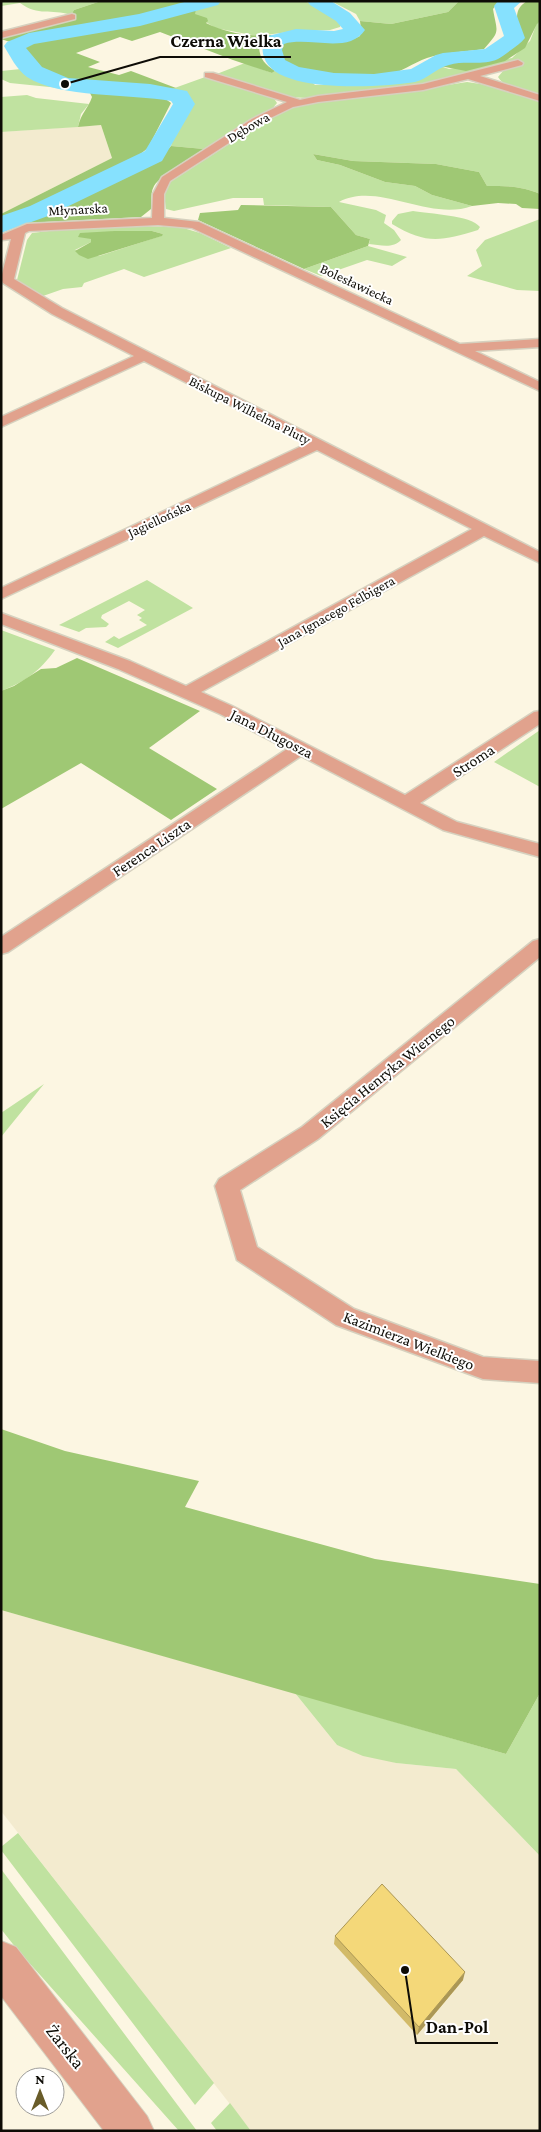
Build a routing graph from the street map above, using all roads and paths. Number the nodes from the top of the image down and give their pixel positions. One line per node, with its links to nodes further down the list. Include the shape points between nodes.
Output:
1 (72, 17): 2 (street)
2 (1, 35)
3 (518, 63): 5 (street, Dębowa)
4 (209, 75): 7 (street)
5 (470, 76): 6 (street); 7 (street, Dębowa, via 415,88)
6 (540, 98)
7 (300, 103): 8 (street, Dębowa, via 256,121 166,179 158,194)
8 (158, 221): 9 (street, Młynarska); 12 (street, Bolesławiecka, via 202,228)
9 (18, 227): 10 (street, Młynarska); 13 (street, Biskupa Wilhelma Pluty, via 7,280 57,311)
10 (1, 239)
11 (536, 344): 12 (street)
12 (459, 349): 14 (street, Bolesławiecka)
13 (144, 356): 15 (street); 16 (street, Biskupa Wilhelma Pluty)
14 (540, 387)
15 (1, 422)
16 (317, 444): 17 (street, Biskupa Wilhelma Pluty); 19 (street, Jagiellońska)
17 (484, 530): 18 (street, Biskupa Wilhelma Pluty); 21 (street, Jana Ignacego Felbigera)
18 (540, 558)
19 (1, 594)
20 (1, 618): 21 (street, Jana Długosza)
21 (188, 692): 23 (street, Jana Długosza)
22 (540, 716): 24 (street, Stroma)
23 (300, 748): 24 (street, Jana Długosza); 27 (street, Ferenca Liszta)
24 (405, 804): 25 (street, Jana Długosza, via 450,826)
25 (540, 851)
26 (540, 946): 28 (street, Księcia Henryka Wiernego, via 310,1133)
27 (1, 947)
28 (227, 1186): 29 (street, Kazimierza Wielkiego, via 246,1253 345,1317 483,1368)
29 (540, 1372)
30 (1, 1962): 31 (street, Żarska)
31 (132, 2131)

